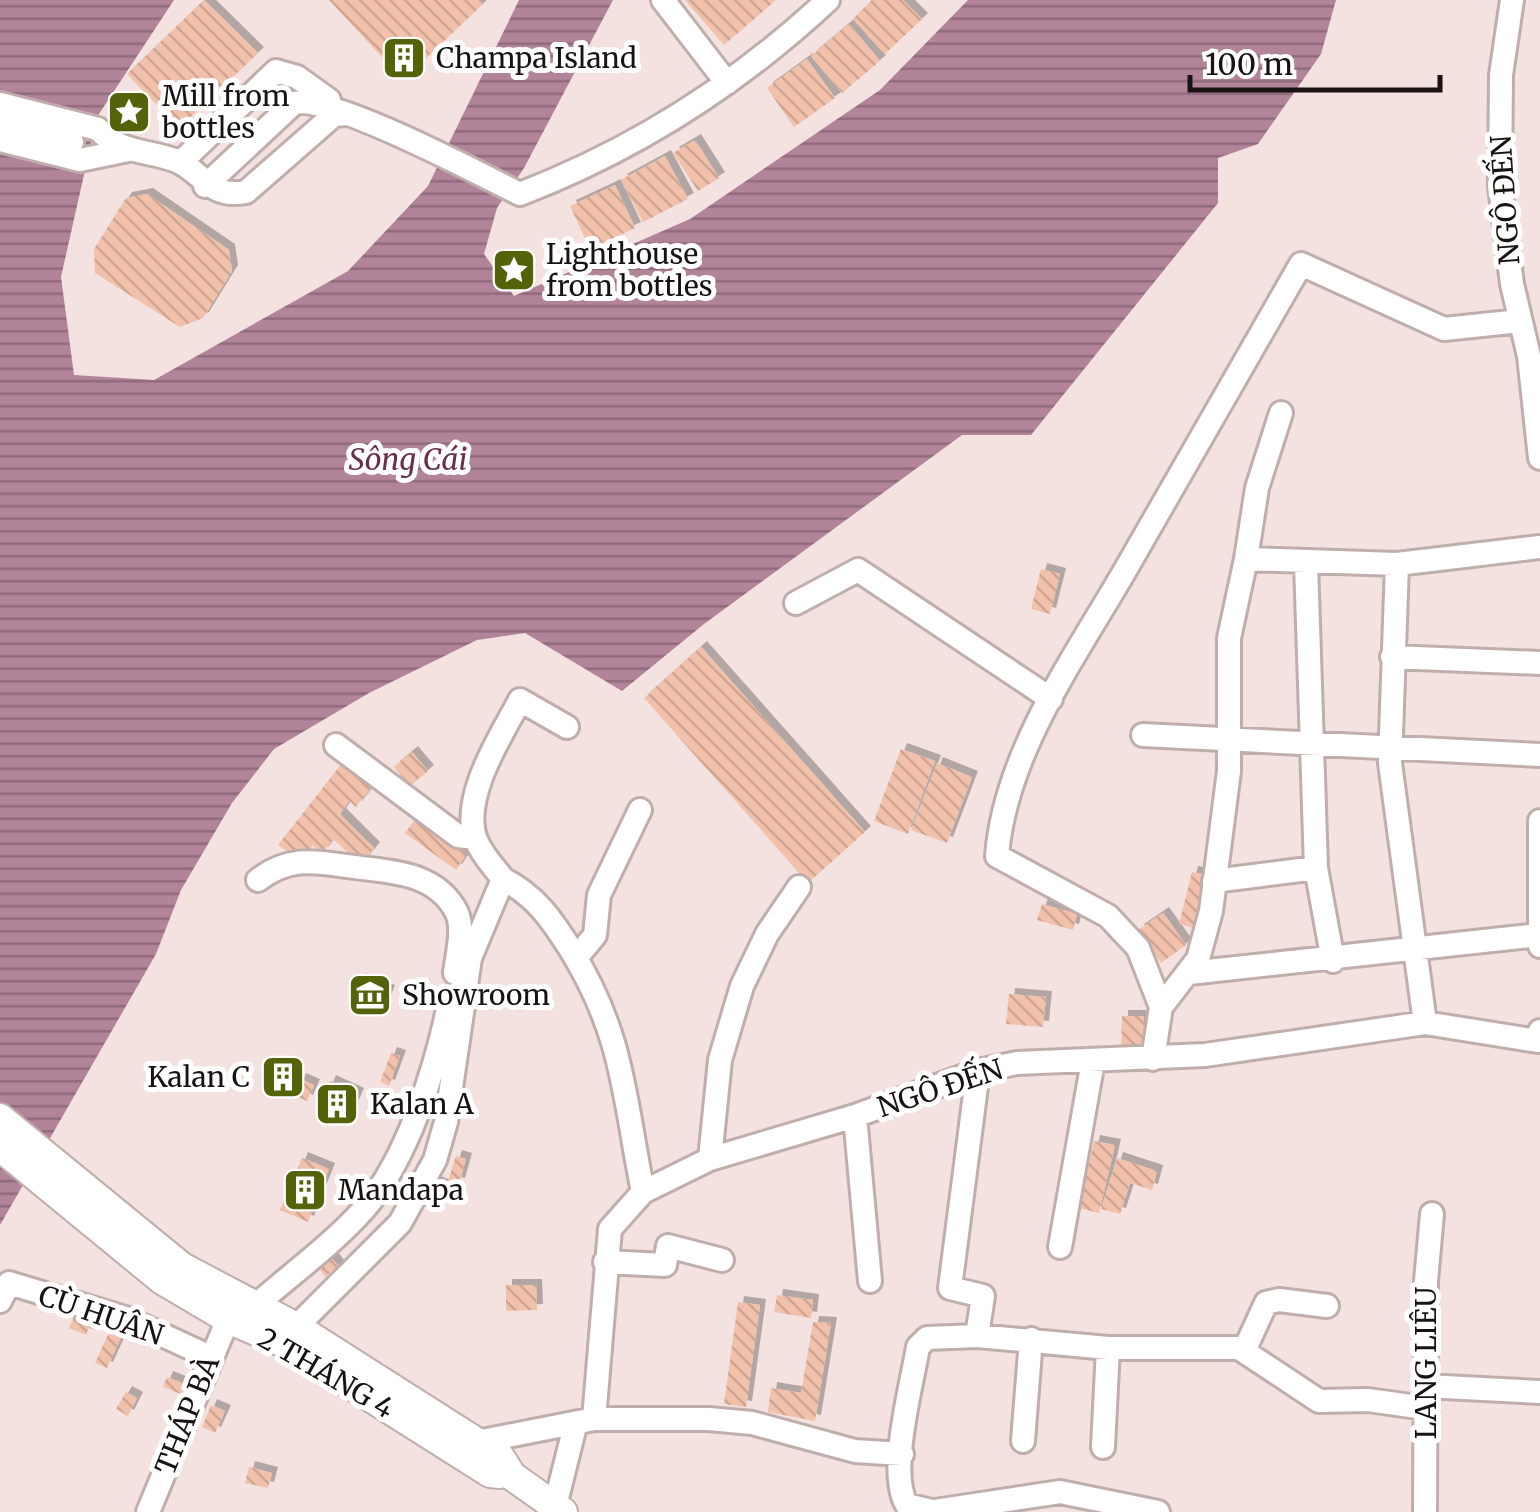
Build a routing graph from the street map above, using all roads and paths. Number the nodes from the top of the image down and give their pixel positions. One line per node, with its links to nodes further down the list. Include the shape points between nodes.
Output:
1 (663, 0): 4 (street)
2 (828, 0): 4 (street)
3 (1512, 0): 12 (street, NGÔ ĐẾN, via 1498,133 1507,255)
4 (727, 83): 6 (street, via 584,168 520,194)
5 (0, 104): 9 (street)
6 (348, 114): 10 (street, via 297,77 276,71); 11 (street, via 334,114 246,192); 11 (street, via 306,100 294,103)
7 (0, 124): 9 (street)
8 (0, 140): 9 (street, via 80,160)
9 (107, 142): 10 (street)
10 (181, 162): 11 (street)
11 (205, 186)
12 (1520, 320): 14 (street, NGÔ ĐẾN); 22 (street, via 1444,328 1301,264)
13 (1280, 413): 16 (street, via 1257,488)
14 (1540, 458)
15 (1540, 547): 18 (street)
16 (1246, 559): 17 (street); 25 (street, via 1230,638)
17 (1306, 563): 18 (street); 26 (street)
18 (1397, 564): 20 (street)
19 (796, 603): 22 (street, via 858,570)
20 (1392, 657): 21 (street); 28 (street)
21 (1540, 663)
22 (1051, 699): 45 (street, via 1012,784 997,856 1108,916 1138,948)
23 (568, 727): 32 (street, via 520,700 478,782)
24 (1143, 735): 25 (street)
25 (1230, 736): 26 (street); 37 (street)
26 (1310, 741): 28 (street); 34 (street)
27 (336, 745): 32 (street, via 458,836)
28 (1390, 748): 29 (street); 41 (street)
29 (1540, 755)
30 (640, 810): 42 (street, via 599,895 594,935)
31 (1540, 821): 33 (street)
32 (474, 838): 36 (street)
33 (1540, 839): 39 (street)
34 (1316, 868): 37 (street); 43 (street)
35 (258, 880): 64 (street, via 288,862 380,866 414,875 449,902 460,923 438,1047 378,1189 335,1237)
36 (503, 880): 42 (street, via 541,905); 66 (street, via 470,958 435,1160 400,1222)
37 (1214, 881): 44 (street)
38 (799, 887): 54 (street, via 742,986 720,1060)
39 (1539, 936): 40 (street); 41 (street)
40 (1540, 946)
41 (1415, 951): 43 (street); 46 (street)
42 (576, 958): 55 (street, via 613,1030)
43 (1333, 960): 44 (street)
44 (1190, 973): 45 (street)
45 (1162, 1007): 48 (street)
46 (1424, 1023): 47 (street, NGÔ ĐẾN); 48 (street, NGÔ ĐẾN)
47 (1539, 1042)
48 (1154, 1059): 49 (street, NGÔ ĐẾN)
49 (1094, 1061): 50 (street, NGÔ ĐẾN); 57 (street)
50 (978, 1071): 51 (street, NGÔ ĐẾN); 67 (street, via 950,1288 983,1296)
51 (855, 1116): 54 (street, NGÔ ĐẾN); 61 (street)
52 (0, 1118): 58 (main road)
53 (0, 1147): 58 (main road)
54 (710, 1160): 55 (street, NGÔ ĐẾN)
55 (643, 1192): 60 (street, NGÔ ĐẾN, via 610,1229)
56 (1432, 1214): 73 (street, LANG LIÊU)
57 (1060, 1247)
58 (149, 1257): 64 (main road, 2 THÁNG 4); 65 (main road, 2 THÁNG 4)
59 (722, 1260): 60 (street, via 668,1246 666,1265)
60 (605, 1262): 74 (street, NGÔ ĐẾN)
61 (870, 1281)
62 (0, 1301): 71 (street, CÙ HUÂN, via 9,1283 128,1319)
63 (1327, 1306): 70 (street, via 1266,1303)
64 (254, 1307): 66 (main road, 2 THÁNG 4)
65 (228, 1320): 71 (street, THÁP BÀ); 79 (main road, 2 THÁNG 4, via 286,1344 490,1474)
66 (296, 1326): 76 (main road, 2 THÁNG 4)
67 (978, 1336): 68 (street); 78 (street, via 927,1338 918,1346)
68 (1031, 1339): 69 (street); 75 (street)
69 (1108, 1348): 70 (street); 77 (street)
70 (1244, 1351): 73 (street, via 1319,1401)
71 (210, 1357): 83 (street, THÁP BÀ)
72 (1540, 1392): 73 (street)
73 (1425, 1397): 85 (street, LANG LIÊU)
74 (584, 1423): 76 (street); 78 (street, via 752,1423 855,1451); 81 (street, NGÔ ĐẾN)
75 (1023, 1441)
76 (477, 1442): 79 (main road, 2 THÁNG 4, via 500,1457)
77 (1103, 1447)
78 (902, 1454): 82 (street, via 899,1492 907,1505)
79 (512, 1476): 81 (main road, 2 THÁNG 4)
80 (1126, 1507): 82 (street, via 1060,1492); 84 (street)
81 (559, 1509)
82 (936, 1511)
83 (148, 1512)
84 (1158, 1512)
85 (1425, 1512)

